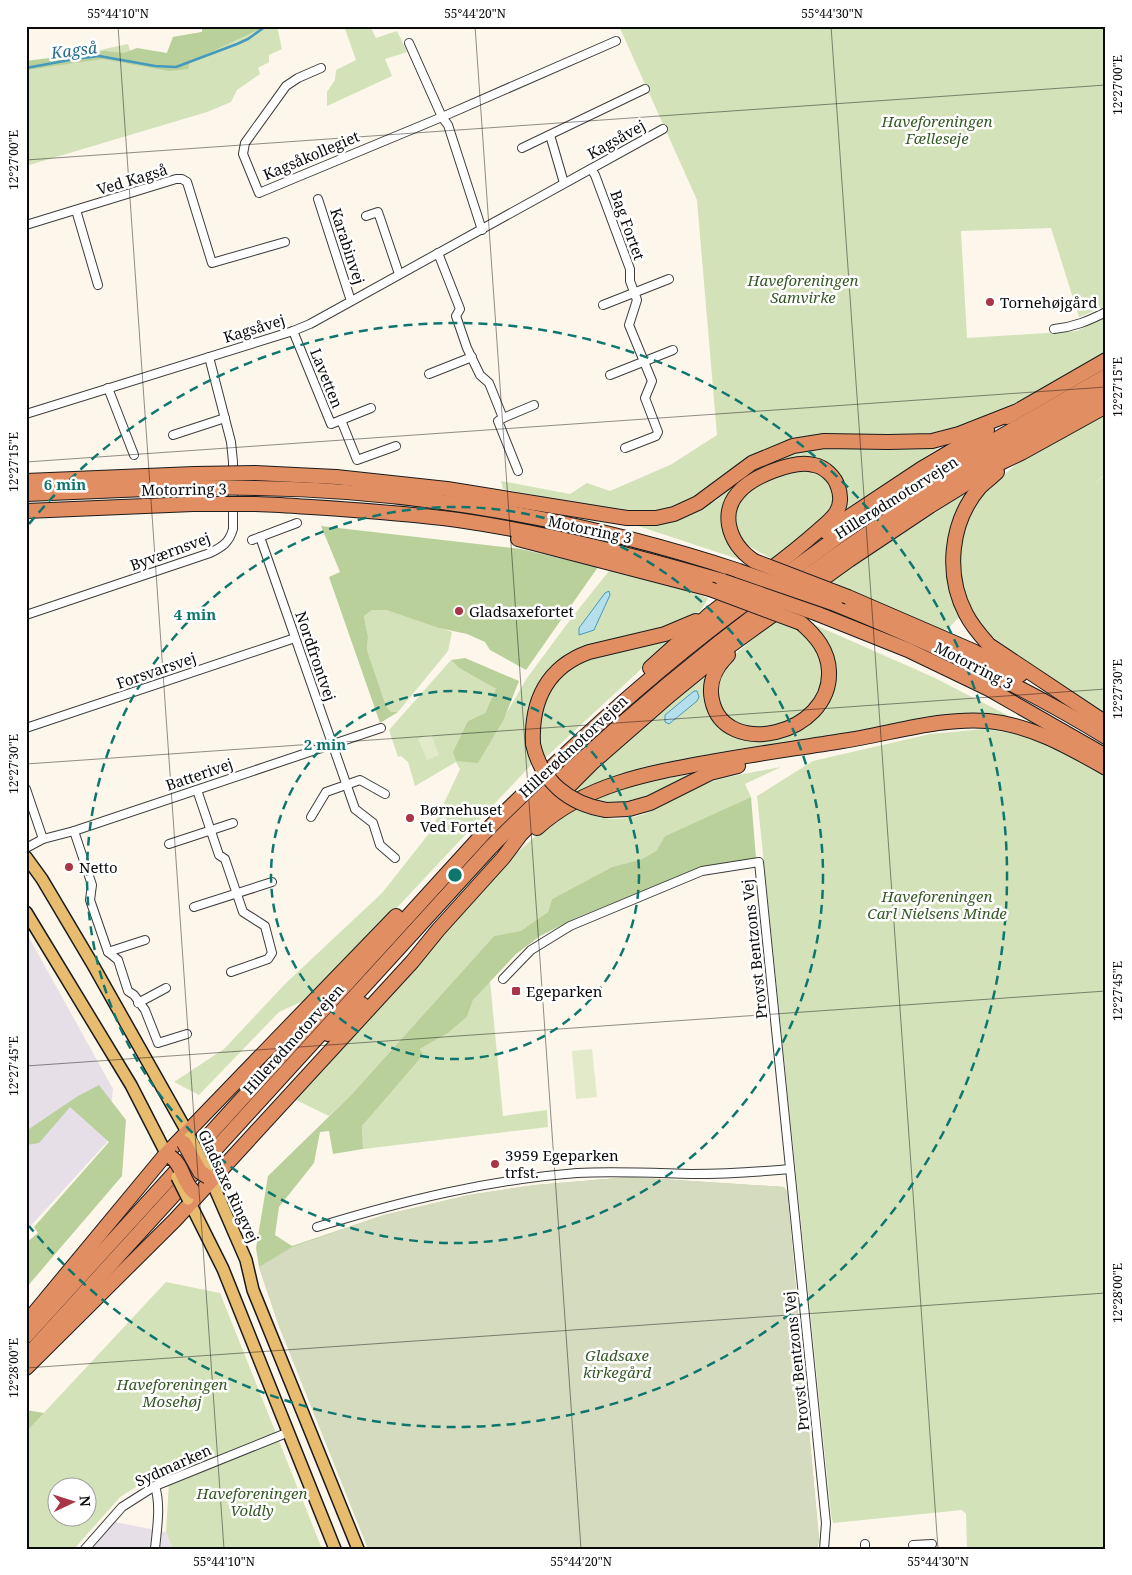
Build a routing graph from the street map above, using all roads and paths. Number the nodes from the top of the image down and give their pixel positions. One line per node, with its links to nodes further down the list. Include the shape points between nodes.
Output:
1 (616, 41): 5 (street, Kagsåkollegiet)
2 (409, 43): 5 (street)
3 (321, 68): 5 (street, Kagsåkollegiet, via 286,86 245,143 243,154 259,193)
4 (645, 89): 7 (street)
5 (442, 117): 15 (street, via 448,125)
6 (663, 129): 9 (street, Kagsåvej)
7 (550, 135): 8 (street); 10 (street)
8 (522, 148)
9 (591, 169): 10 (street, Kagsåvej); 21 (street, Bag Fortet, via 630,269)
10 (564, 184): 15 (street, Kagsåvej)
11 (318, 199): 22 (street, Karabinvej)
12 (76, 210): 14 (street, Ved Kagså); 16 (street, Ved Kagså, via 182,179 187,182 212,263); 20 (street)
13 (366, 216): 18 (street, via 378,212)
14 (26, 225)
15 (482, 230): 17 (street, Kagsåvej)
16 (284, 242)
17 (438, 253): 18 (street, Kagsåvej); 29 (street, via 460,308 456,316)
18 (399, 274): 22 (street, Kagsåvej)
19 (669, 279): 21 (street)
20 (98, 285)
21 (635, 293): 23 (street); 31 (street, Bag Fortet, via 637,300 629,325)
22 (351, 301): 26 (street, Kagsåvej)
23 (604, 305)
24 (1106, 312): 25 (street, via 1071,327)
25 (1054, 329)
26 (293, 331): 28 (street, Kagsåvej); 44 (street, Lavetten, via 331,424)
27 (673, 350): 31 (street)
28 (209, 357): 35 (street, Kagsåvej); 42 (street, Byværnsvej)
29 (472, 357): 32 (street); 43 (street, via 480,375 489,383)
30 (1106, 360): 40 (highway)
31 (644, 362): 33 (street); 47 (street, Bag Fortet, via 652,382 645,398 658,432 656,436)
32 (429, 374)
33 (610, 376)
34 (1106, 376): 68 (highway, Hillerødmotorvejen, via 861,520 738,608)
35 (108, 388): 41 (street, Kagsåvej); 49 (street)
36 (1106, 391): 103 (highway, Hillerødmotorvejen, via 917,500 750,617 667,683 542,794)
37 (534, 405): 43 (street)
38 (1106, 406): 48 (highway)
39 (371, 408): 44 (street, Lavetten)
40 (1015, 412): 54 (highway, via 958,434 932,440 824,441 793,446 752,463 698,503 656,518 627,518); 60 (highway)
41 (26, 414)
42 (225, 418): 45 (street); 63 (street, Byværnsvej, via 233,462 234,520 231,537 226,544 210,553)
43 (503, 418): 50 (street, via 498,421)
44 (341, 420): 46 (street, Lavetten, via 357,460)
45 (173, 435)
46 (396, 446)
47 (625, 448)
48 (1021, 453): 64 (highway, via 930,506); 66 (highway, via 981,486 961,520 953,558 958,596 976,631 989,645)
49 (134, 455)
50 (518, 471)
51 (26, 479): 52 (highway)
52 (194, 480): 53 (highway, Motorring 3); 54 (highway, bridge, via 255,473 336,478 447,489); 61 (highway, Motorring 3, bridge, via 256,488 413,498 475,507)
53 (26, 494)
54 (540, 505): 61 (highway, via 636,532)
55 (29, 511): 56 (highway, Motorring 3, bridge, via 280,504)
56 (458, 520): 64 (highway, bridge, via 546,547 710,589 801,624 820,642 828,665 827,688 812,715 791,727 766,734 746,734 718,715 711,697 712,676); 74 (highway, Motorring 3, bridge, via 639,556 818,614 908,650 989,689)
57 (297, 523): 58 (street)
58 (260, 537): 59 (street); 65 (street, Nordfrontvej)
59 (252, 540)
60 (805, 543): 62 (highway); 66 (highway, bridge, via 837,511 840,499 836,482 829,472 814,464 797,464 776,470 744,486 732,500 729,509 731,532 741,550 754,561 973,651)
61 (684, 553): 71 (highway, Motorring 3, bridge, via 835,604 913,636 995,675)
62 (710, 614): 68 (highway, via 651,666); 72 (highway, bridge, via 665,634 577,656 554,674 540,695 532,726 539,763 556,787 588,806 606,810 629,809 650,803 724,769)
63 (26, 616)
64 (750, 632): 90 (highway, via 671,694 592,763 521,834)
65 (295, 638): 69 (street, Forsvarsvej); 73 (street, Nordfrontvej)
66 (1076, 704): 67 (highway)
67 (1106, 723)
68 (599, 724): 84 (highway, Hillerødmotorvejen)
69 (26, 728)
70 (381, 728): 73 (street, Batterivej)
71 (1106, 737)
72 (843, 741): 75 (highway, via 949,721 989,721 1023,727 1064,744); 90 (highway, via 665,770 609,785 563,808)
73 (332, 744): 76 (street, Nordfrontvej); 78 (street, Batterivej)
74 (1106, 756)
75 (1106, 768)
76 (346, 784): 79 (street, via 360,780); 80 (street, via 326,792); 89 (street, Nordfrontvej, via 355,809 373,823 380,845)
77 (26, 789): 85 (street)
78 (196, 790): 82 (street); 83 (street, Batterivej)
79 (385, 794)
80 (311, 817)
81 (233, 823): 82 (street)
82 (210, 830): 86 (street); 92 (street, via 219,855 225,859)
83 (74, 831): 85 (street, Batterivej); 97 (street, via 92,885 90,900)
84 (484, 834): 104 (highway, via 451,858); 111 (highway, Hillerødmotorvejen)
85 (43, 839): 87 (street, Batterivej)
86 (169, 844)
87 (26, 848)
88 (26, 857): 104 (main road, Gladsaxe Ringvej, via 93,965)
89 (395, 858)
90 (503, 858): 95 (highway)
91 (272, 882): 92 (street)
92 (237, 894): 93 (street); 98 (street, via 243,912 265,926 272,953 268,959)
93 (194, 907)
94 (26, 912): 105 (main road, via 131,1085)
95 (438, 930): 103 (highway, via 339,1026); 107 (highway, via 412,962)
96 (145, 940): 97 (street)
97 (108, 952): 101 (street, via 118,960 128,991 134,994)
98 (231, 972)
99 (503, 979): 106 (street, Provst Bentzons Vej, via 531,950 570,926 702,870 760,862)
100 (166, 988): 101 (street)
101 (138, 1003): 102 (street, via 145,1010 158,1043)
102 (187, 1034)
103 (301, 1054): 112 (highway, Hillerødmotorvejen)
104 (185, 1138): 105 (highway); 107 (highway, bridge, via 200,1172)
105 (169, 1157): 108 (highway, bridge, via 175,1160); 110 (highway)
106 (790, 1169): 109 (street, via 742,1174 579,1173 442,1193); 122 (street, Provst Bentzons Vej, via 826,1524)
107 (210, 1178): 108 (highway); 121 (main road, Gladsaxe Ringvej, via 246,1260 253,1290)
108 (193, 1197): 113 (highway); 114 (main road)
109 (317, 1227)
110 (26, 1323)
111 (26, 1336)
112 (26, 1357)
113 (26, 1368)
114 (289, 1432): 115 (street, Sydmarken); 120 (main road)
115 (154, 1486): 118 (street, Sydmarken, via 122,1507); 119 (street, via 158,1496)
116 (932, 1544): 117 (street)
117 (915, 1546)
118 (85, 1549)
119 (156, 1549)
120 (335, 1549)
121 (358, 1549)
122 (824, 1549)

